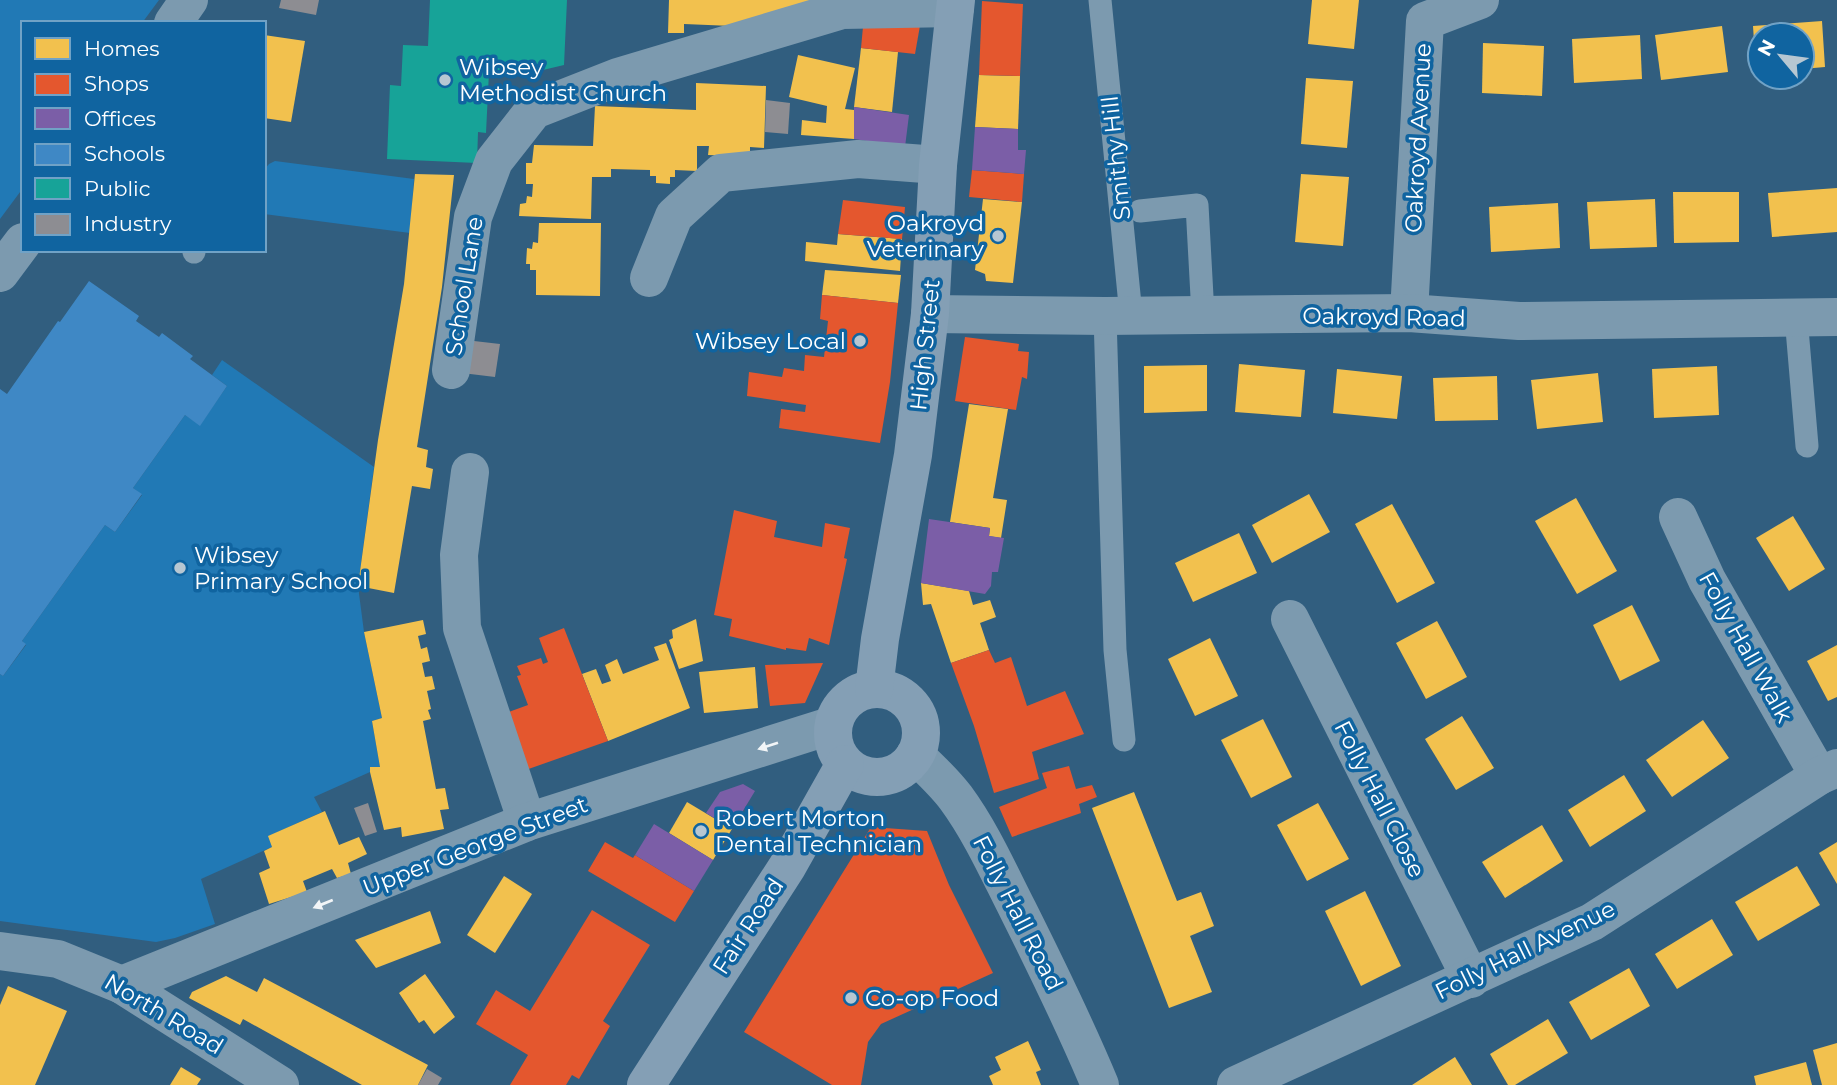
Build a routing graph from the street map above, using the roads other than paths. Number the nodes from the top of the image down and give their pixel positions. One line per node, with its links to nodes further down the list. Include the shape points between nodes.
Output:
1 (188, 0): 5 (street)
2 (1100, 0): 14 (lane, Smithy Hill)
3 (1480, 0): 11 (street, Oakroyd Avenue, via 1425,21)
4 (956, 4): 6 (main road, High Street); 17 (street, School Lane, via 842,10 618,77 534,110 494,161 473,218)
5 (174, 21)
6 (939, 165): 10 (street, via 858,159 721,173 674,216); 12 (main road, High Street)
7 (1140, 211): 13 (lane, via 1197,205)
8 (21, 245): 9 (street)
9 (0, 273)
10 (649, 278)
11 (1409, 313): 13 (street, Oakroyd Road); 15 (street, Oakroyd Road, via 1519,321)
12 (930, 314): 14 (street, Oakroyd Road); 22 (main road, High Street, via 913,454)
13 (1203, 315): 14 (street, Oakroyd Road)
14 (1118, 316): 24 (lane, Smithy Hill, via 1115,650)
15 (1796, 317): 16 (street, Oakroyd Road); 18 (lane)
16 (1837, 317)
17 (451, 370)
18 (1807, 446)
19 (470, 472): 28 (street, via 458,555 462,628)
20 (1678, 517): 27 (street, Folly Hall Walk, via 1707,580)
21 (1290, 619): 30 (street, Folly Hall Close)
22 (874, 689): 23 (main road, via 847,700); 25 (main road, via 890,690 914,708 922,736)
23 (833, 725): 26 (main road, via 837,754); 28 (street, Upper George Street, one-way to 28)
24 (1124, 740)
25 (915, 755): 26 (main road, via 900,771 886,777 858,774); 34 (street, Folly Hall Road, via 957,798 978,834)
26 (845, 764): 33 (main road, Fair Road, via 787,866)
27 (1828, 772): 30 (street, Folly Hall Avenue, via 1592,922)
28 (527, 822): 31 (street, Upper George Street, one-way to 31)
29 (0, 951): 31 (street, North Road, via 58,960)
30 (1471, 979): 35 (street, Folly Hall Avenue)
31 (122, 985): 32 (street, North Road)
32 (280, 1085)
33 (646, 1085)
34 (1100, 1085)
35 (1236, 1085)

